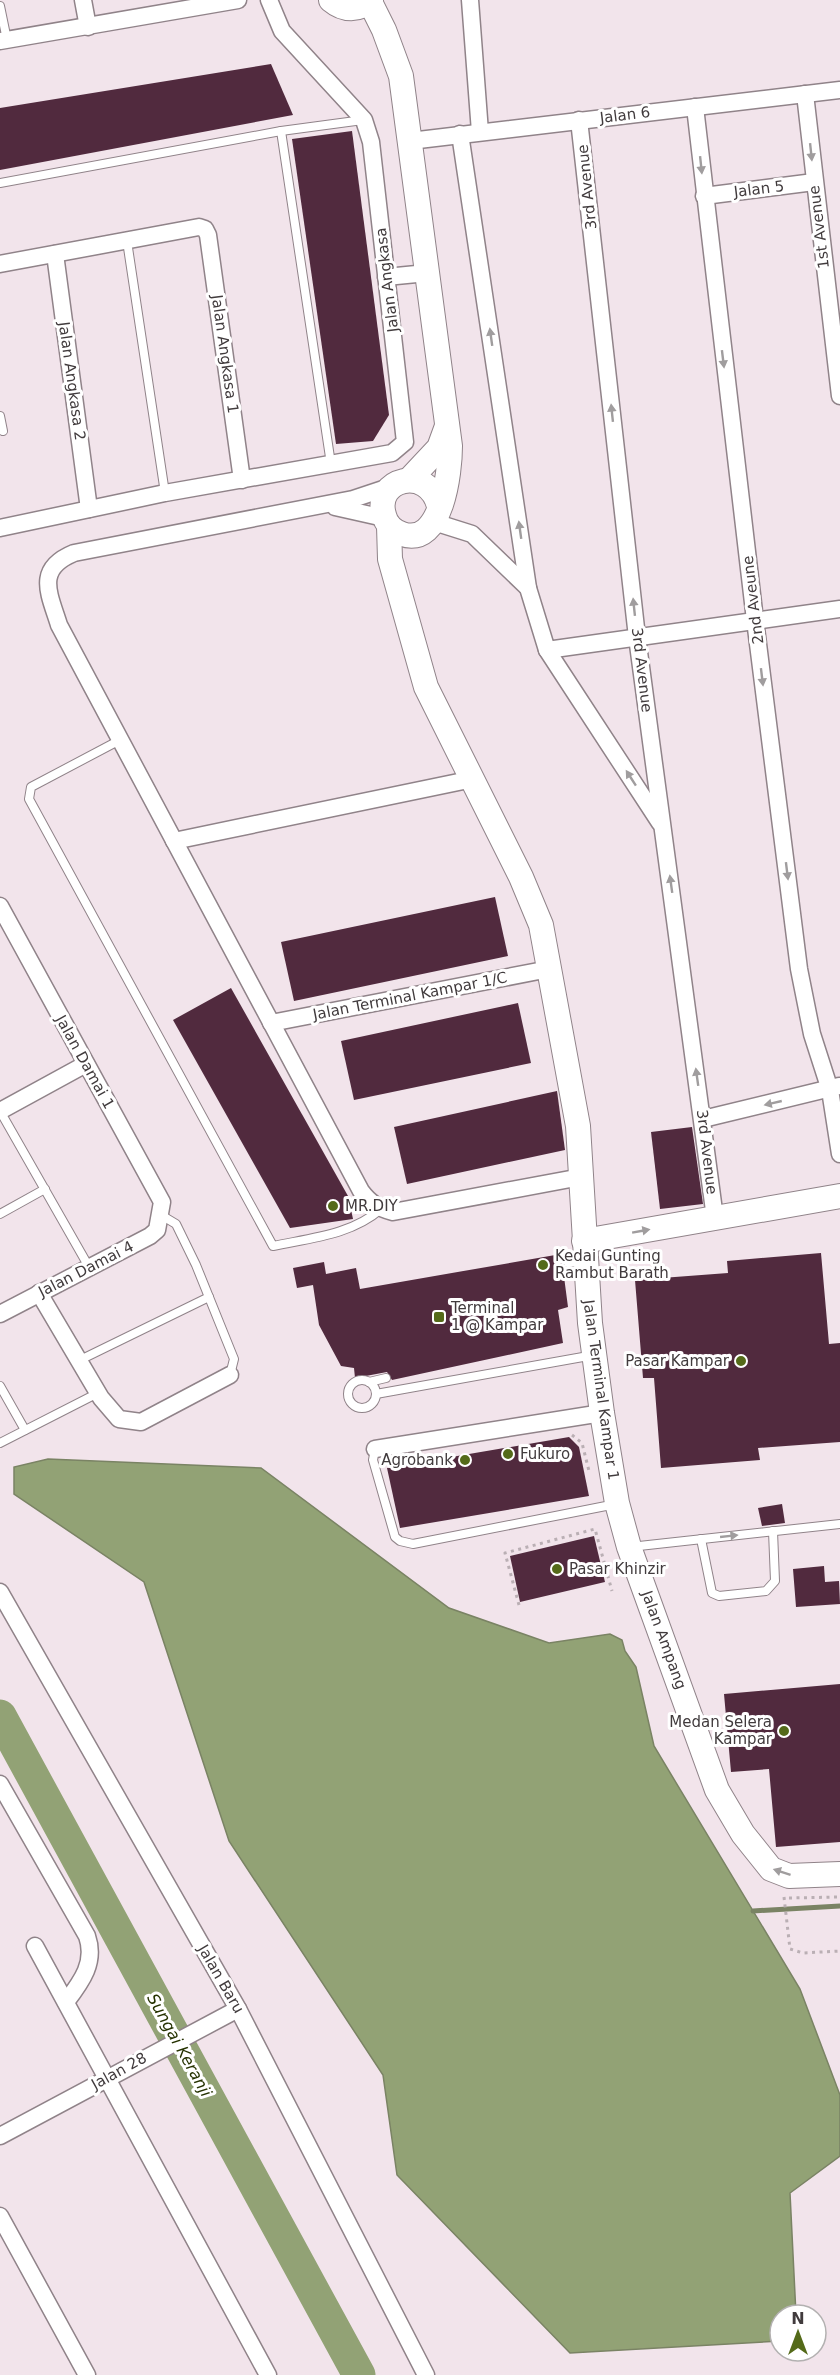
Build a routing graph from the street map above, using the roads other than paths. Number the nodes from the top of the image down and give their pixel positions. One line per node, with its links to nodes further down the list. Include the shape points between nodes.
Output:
1 (83, 0): 9 (street)
2 (238, 0): 8 (street)
3 (269, 0): 14 (street, via 282,31)
4 (331, 0): 6 (street, via 353,9)
5 (470, 0): 17 (street)
6 (370, 1): 19 (street, via 401,76)
7 (0, 6): 10 (lane)
8 (169, 6): 9 (street)
9 (88, 27): 10 (street)
10 (4, 40)
11 (840, 90): 12 (street, Jalan 6)
12 (805, 94): 13 (street, Jalan 6); 20 (street, 1st Avenue, one-way to 20)
13 (695, 107): 15 (street, Jalan 6); 22 (street, 2nd Aveune, one-way to 22)
14 (364, 120): 16 (lane); 27 (street, Jalan Angkasa, via 371,142)
15 (579, 120): 17 (street, Jalan 6); 46 (street, 3rd Avenue, one-way to 15)
16 (281, 131): 21 (lane); 32 (lane)
17 (480, 132): 18 (street, Jalan 6)
18 (460, 134): 19 (street, Jalan 6); 42 (street, one-way to 18)
19 (410, 141): 26 (street)
20 (814, 182): 22 (street, Jalan 5); 28 (street, 1st Avenue)
21 (0, 183)
22 (704, 196): 45 (street, 2nd Aveune, one-way to 45)
23 (127, 240): 24 (street); 33 (street, Jalan Angkasa 1, via 199,227 208,235); 35 (lane)
24 (55, 254): 25 (street); 37 (street, Jalan Angkasa 2)
25 (0, 264)
26 (427, 273): 27 (street); 30 (street)
27 (386, 277): 32 (street, Jalan Angkasa, via 405,442 392,453)
28 (840, 396)
29 (0, 416): 31 (lane)
30 (447, 426): 34 (street, via 439,448); 38 (street, via 450,472)
31 (3, 431)
32 (331, 465): 33 (street)
33 (242, 480): 35 (street)
34 (400, 483): 36 (street); 38 (street, via 425,484 432,490); 39 (street, via 383,501)
35 (165, 493): 37 (street)
36 (325, 505): 39 (street); 48 (street, via 74,553 50,569 47,578 59,625)
37 (89, 509): 40 (street)
38 (436, 514): 41 (street, via 429,529); 42 (street, via 472,534)
39 (387, 522): 41 (street, via 404,535); 43 (street, Jalan Terminal Kampar 1, via 390,559)
40 (0, 528)
41 (412, 536): 43 (street, via 403,564)
42 (528, 588): 47 (street)
43 (401, 593): 49 (street, Jalan Terminal Kampar 1, via 426,687)
44 (840, 609): 45 (street)
45 (755, 620): 46 (street); 56 (street, 2nd Aveune, one-way to 56, via 799,969 812,1034)
46 (637, 637): 47 (street); 50 (street, 3rd Avenue)
47 (547, 650): 50 (street, one-way to 47)
48 (120, 740): 51 (street); 63 (lane, via 31,787 29,799 273,1246 348,1230)
49 (473, 779): 51 (street); 53 (street, Jalan Terminal Kampar 1, via 541,925)
50 (663, 827): 58 (street, 3rd Avenue, one-way to 50)
51 (174, 841): 54 (street)
52 (1, 909): 55 (street, Jalan Damai 1)
53 (549, 969): 54 (street, Jalan Terminal Kampar 1/C); 60 (street, Jalan Terminal Kampar 1, via 578,1126)
54 (271, 1023): 63 (street, via 361,1191)
55 (86, 1064): 57 (street); 65 (street, Jalan Damai 1, via 162,1202)
56 (835, 1088): 58 (street, one-way to 58); 59 (street, 2nd Aveune)
57 (0, 1111): 61 (lane)
58 (703, 1119): 66 (street, 3rd Avenue)
59 (840, 1154)
60 (581, 1177): 63 (street, via 393,1212); 67 (street, Jalan Terminal Kampar 1)
61 (45, 1189): 64 (lane); 68 (lane)
62 (840, 1197): 66 (street)
63 (381, 1209)
64 (0, 1214)
65 (161, 1215): 68 (street, Jalan Damai 4, via 157,1230 150,1236); 70 (lane, via 176,1224)
66 (715, 1218): 67 (street, one-way to 66)
67 (579, 1255): 72 (street, Jalan Terminal Kampar 1)
68 (89, 1267): 69 (street, Jalan Damai 4)
69 (39, 1293): 71 (street, Jalan Damai 4); 73 (street)
70 (209, 1297): 73 (lane); 74 (lane, via 234,1359)
71 (0, 1314)
72 (594, 1354): 79 (lane); 80 (street, Jalan Terminal Kampar 1)
73 (80, 1360): 78 (street)
74 (230, 1375): 78 (street, via 141,1422 120,1419)
75 (386, 1378): 76 (lane)
76 (369, 1382): 79 (lane); 79 (lane, via 352,1384 348,1389 349,1401 365,1408)
77 (0, 1386): 81 (lane)
78 (98, 1393): 81 (lane)
79 (376, 1394)
80 (602, 1413): 83 (street); 84 (street, Jalan Terminal Kampar 1)
81 (26, 1430): 82 (lane)
82 (0, 1443)
83 (375, 1449): 84 (lane, via 373,1460 395,1537 413,1544)
84 (617, 1503): 88 (street, Jalan Ampang)
85 (840, 1524): 86 (lane)
86 (773, 1531): 87 (lane, one-way to 86); 87 (lane, via 775,1581 766,1591 719,1596 712,1593)
87 (701, 1539): 88 (lane)
88 (629, 1547): 91 (street, Jalan Ampang, one-way to 88, via 789,1876 771,1869 743,1834 717,1790)
89 (0, 1592): 94 (street, Jalan Baru)
90 (0, 1784): 93 (street, via 91,1948 83,1980)
91 (840, 1874)
92 (35, 1946): 93 (street)
93 (66, 2002): 95 (street)
94 (238, 2009): 95 (street, Jalan 28); 100 (street, Jalan Baru)
95 (107, 2077): 96 (street, Jalan 28); 99 (street)
96 (0, 2136)
97 (0, 2216): 98 (street)
98 (87, 2375)
99 (268, 2375)
100 (426, 2375)

